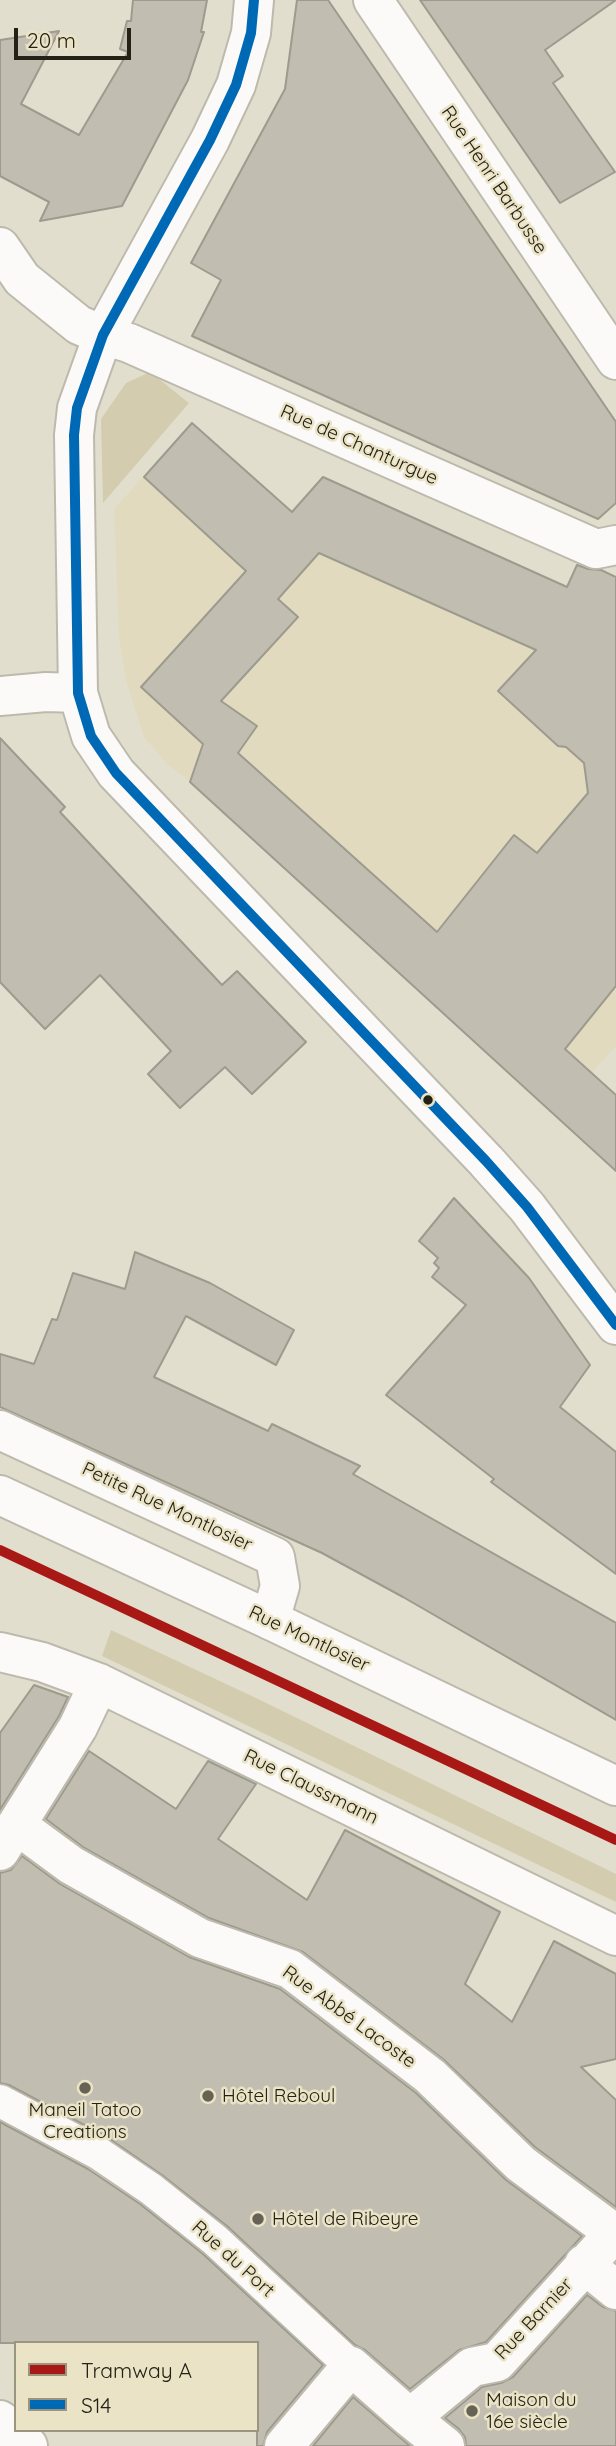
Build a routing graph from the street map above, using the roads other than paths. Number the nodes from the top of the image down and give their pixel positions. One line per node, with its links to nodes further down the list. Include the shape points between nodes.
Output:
1 (254, 0): 4 (street, via 251,33 236,85 211,140)
2 (373, 0): 5 (street, Rue Henri Barbusse)
3 (0, 247): 4 (street, Rue de Chanturgue, via 22,279 79,325)
4 (103, 335): 6 (street, Rue de Chanturgue, via 129,342 596,549); 7 (street, via 76,408 74,435)
5 (616, 360)
6 (616, 545)
7 (78, 693): 8 (street); 9 (street, via 91,736 116,774 486,1161 527,1207)
8 (0, 696)
9 (616, 1325)
10 (0, 1430): 12 (street, Petite Rue Montlosier, via 275,1557 280,1586)
11 (0, 1494): 12 (street, Rue Montlosier)
12 (270, 1620): 15 (street, Rue Montlosier)
13 (0, 1652): 14 (street, Rue Claussmann)
14 (99, 1683): 16 (street, via 78,1727); 17 (street, Rue Claussmann)
15 (616, 1786)
16 (9, 1839): 19 (street, Rue Abbé Lacoste, via 71,1864 200,1938 290,1969 430,2076 521,2164)
17 (616, 1936)
18 (0, 2101): 22 (street, Rue du Port, via 99,2153 151,2189 215,2240)
19 (615, 2232): 20 (street, Rue Barnier)
20 (584, 2264): 21 (street); 23 (street, Rue Barnier, via 497,2362 472,2367)
21 (616, 2290)
22 (351, 2366): 23 (street, Rue du Port); 26 (street)
23 (410, 2418): 27 (street, Rue du Port)
24 (0, 2420): 25 (street)
25 (28, 2446)
26 (284, 2446)
27 (445, 2446)

